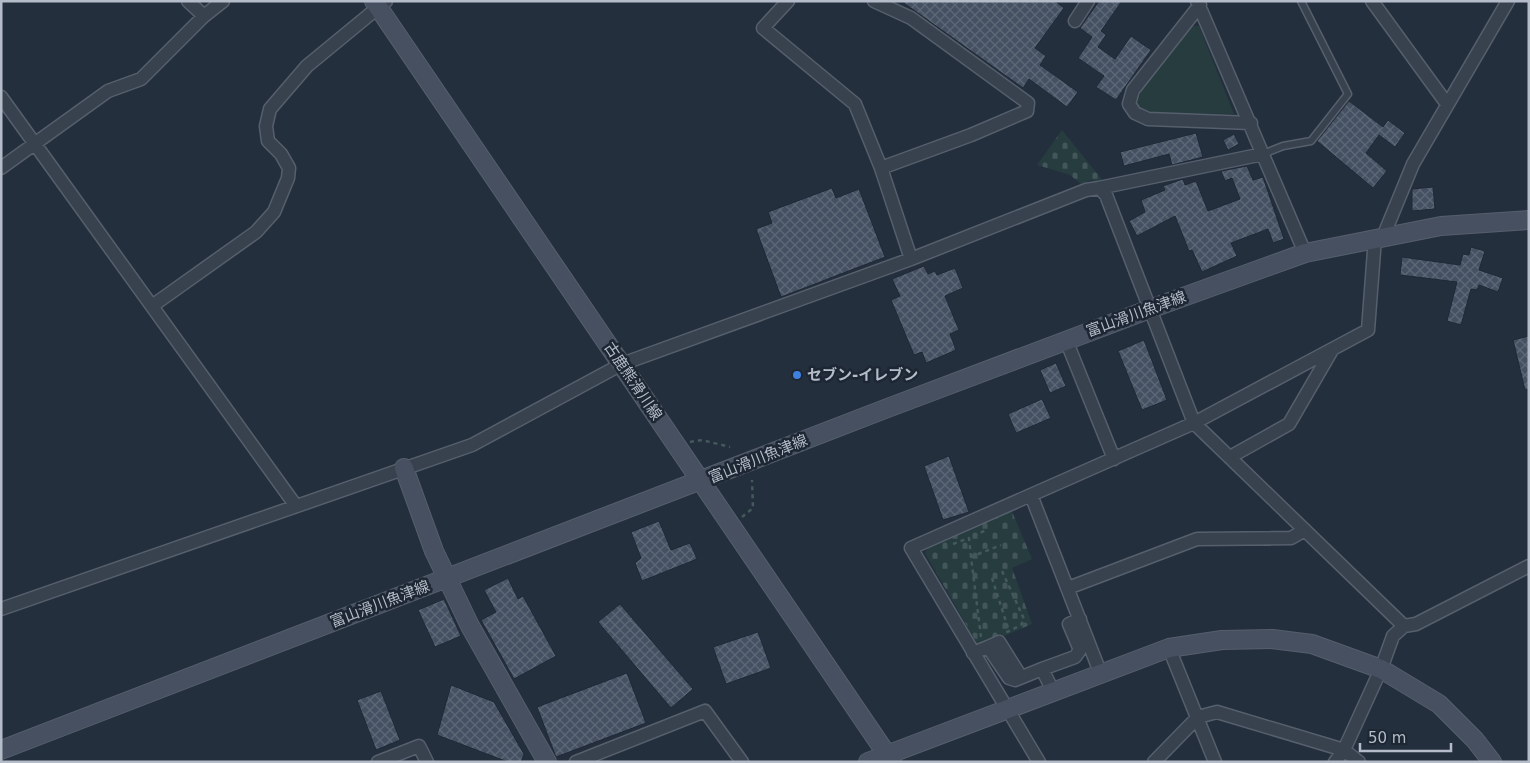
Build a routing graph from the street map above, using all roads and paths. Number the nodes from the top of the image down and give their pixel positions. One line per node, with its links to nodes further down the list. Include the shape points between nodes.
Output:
1 (188, 1): 11 (street)
2 (223, 1): 11 (street)
3 (788, 1): 19 (street, via 763,28 855,104)
4 (874, 1): 19 (street, via 911,18 1028,103 1027,110 971,135)
5 (1088, 1): 12 (street)
6 (1301, 1): 17 (lane, via 1348,94 1311,141 1283,146)
7 (1372, 1): 14 (street)
8 (1508, 1): 14 (street)
9 (1198, 3): 15 (street); 15 (street, via 1133,90 1129,104 1135,114 1148,119)
10 (379, 4): 25 (street, via 307,66 270,109 266,126 268,141 289,168 288,178 267,222); 29 (main road, 古鹿熊滑川線)
11 (204, 16): 16 (street, via 141,79 108,91)
12 (1075, 21)
13 (1, 97): 16 (street)
14 (1448, 104): 22 (street, via 1412,164)
15 (1251, 123): 17 (street)
16 (34, 143): 18 (street); 25 (street)
17 (1264, 154): 20 (street); 23 (street)
18 (1, 168)
19 (881, 168): 24 (street)
20 (1100, 188): 24 (street, via 1086,190); 26 (street, via 1106,195)
21 (1529, 220): 22 (main road, 富山滑川魚津線, via 1441,226)
22 (1379, 238): 23 (main road, 富山滑川魚津線); 28 (street, via 1368,330)
23 (1305, 253): 26 (main road, 富山滑川魚津線)
24 (911, 259): 29 (street)
25 (152, 306): 39 (street)
26 (1150, 309): 27 (main road, 富山滑川魚津線); 30 (street)
27 (1066, 340): 34 (street); 37 (main road, 富山滑川魚津線)
28 (1332, 350): 30 (street); 33 (street, via 1289,424)
29 (622, 364): 35 (street, via 472,445); 37 (main road, 古鹿熊滑川線)
30 (1194, 423): 33 (street); 34 (street)
31 (690, 442): 32 (path, via 702,440)
32 (730, 447)
33 (1230, 457): 42 (street)
34 (1114, 458): 38 (street)
35 (404, 468): 39 (street); 49 (main road, via 434,551)
36 (752, 480): 40 (path, via 753,508)
37 (699, 482): 49 (main road, 富山滑川魚津線); 66 (main road, 古鹿熊滑川線)
38 (1031, 495): 51 (street); 57 (street, via 911,548)
39 (296, 506): 52 (street)
40 (739, 520)
41 (992, 527): 43 (path)
42 (1305, 530): 51 (street, via 1291,538 1197,539); 54 (street)
43 (969, 538): 44 (path); 46 (path)
44 (953, 544)
45 (1000, 545): 46 (path)
46 (971, 557): 55 (path)
47 (1529, 566): 54 (street, via 1416,624)
48 (1002, 571): 55 (path, via 1024,619 1021,625)
49 (448, 578): 64 (main road, 富山滑川魚津線); 69 (main road, via 470,626)
50 (992, 578): 55 (path)
51 (1068, 588): 53 (street)
52 (1, 609)
53 (1080, 619): 59 (street, via 1069,624 1080,650 1074,657); 60 (street)
54 (1404, 626): 58 (street, via 1392,636)
55 (996, 638): 57 (street); 57 (path); 59 (street, via 1010,678 1021,678)
56 (1169, 648): 58 (main road, via 1222,640 1272,639 1312,644); 60 (main road); 63 (street)
57 (971, 649): 62 (street)
58 (1381, 669): 65 (street); 78 (main road, via 1439,704)
59 (1042, 670): 61 (street)
60 (1100, 672): 61 (main road)
61 (1053, 691): 62 (main road)
62 (1007, 710): 66 (main road); 73 (street)
63 (1198, 717): 65 (street, via 1217,712); 74 (street); 75 (street)
64 (1, 750)
65 (1344, 750): 76 (street); 77 (street)
66 (890, 758): 72 (main road)
67 (378, 762): 68 (street, via 419,746)
68 (427, 762)
69 (547, 762)
70 (576, 762): 71 (street, via 705,711)
71 (742, 762)
72 (868, 762)
73 (1039, 762)
74 (1154, 762)
75 (1215, 762)
76 (1335, 762)
77 (1359, 762)
78 (1492, 762)

